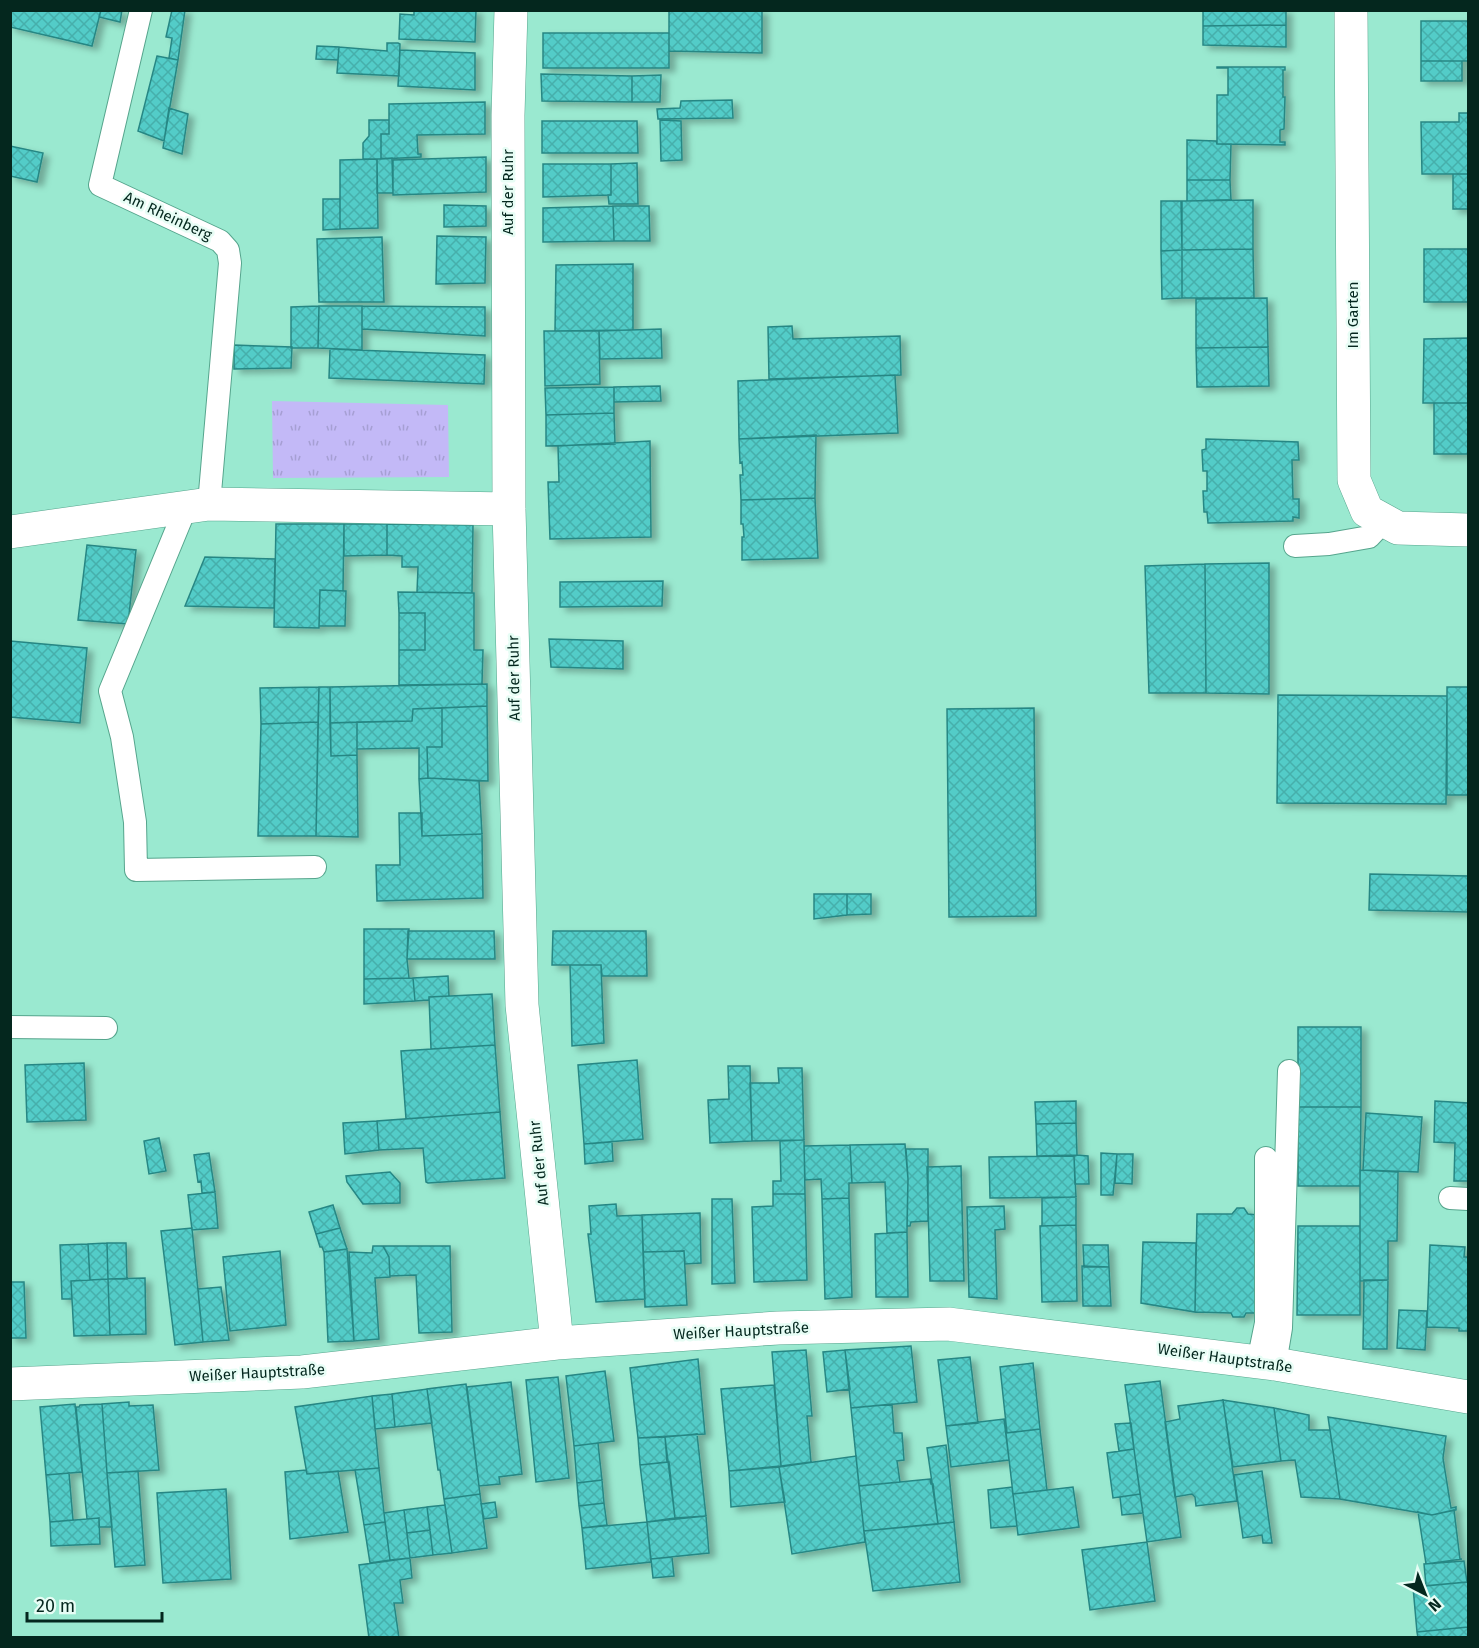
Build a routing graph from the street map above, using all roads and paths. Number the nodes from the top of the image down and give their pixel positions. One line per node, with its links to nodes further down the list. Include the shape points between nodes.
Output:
1 (141, 10): 4 (lane, Am Rheinberg, via 100,185 220,241 228,250 230,263)
2 (511, 10): 5 (street, Auf der Ruhr)
3 (1351, 10): 6 (street, Im Garten, via 1354,480 1367,511)
4 (198, 506): 5 (street); 8 (street); 10 (lane, via 110,691 122,737 135,822 136,870)
5 (509, 509): 15 (street, Auf der Ruhr, via 522,1005)
6 (1384, 520): 7 (street, Im Garten, via 1398,528); 9 (lane, via 1369,537)
7 (1468, 530)
8 (10, 532)
9 (1295, 546)
10 (315, 867)
11 (10, 1027): 12 (lane)
12 (106, 1028)
13 (1289, 1071): 16 (lane, via 1281,1328)
14 (1266, 1158): 16 (lane)
15 (558, 1343): 16 (street, Weißer Hauptstraße, via 778,1328 948,1324); 17 (street, Weißer Hauptstraße, via 302,1372)
16 (1267, 1363): 18 (street, Weißer Hauptstraße)
17 (10, 1384)
18 (1468, 1397)

